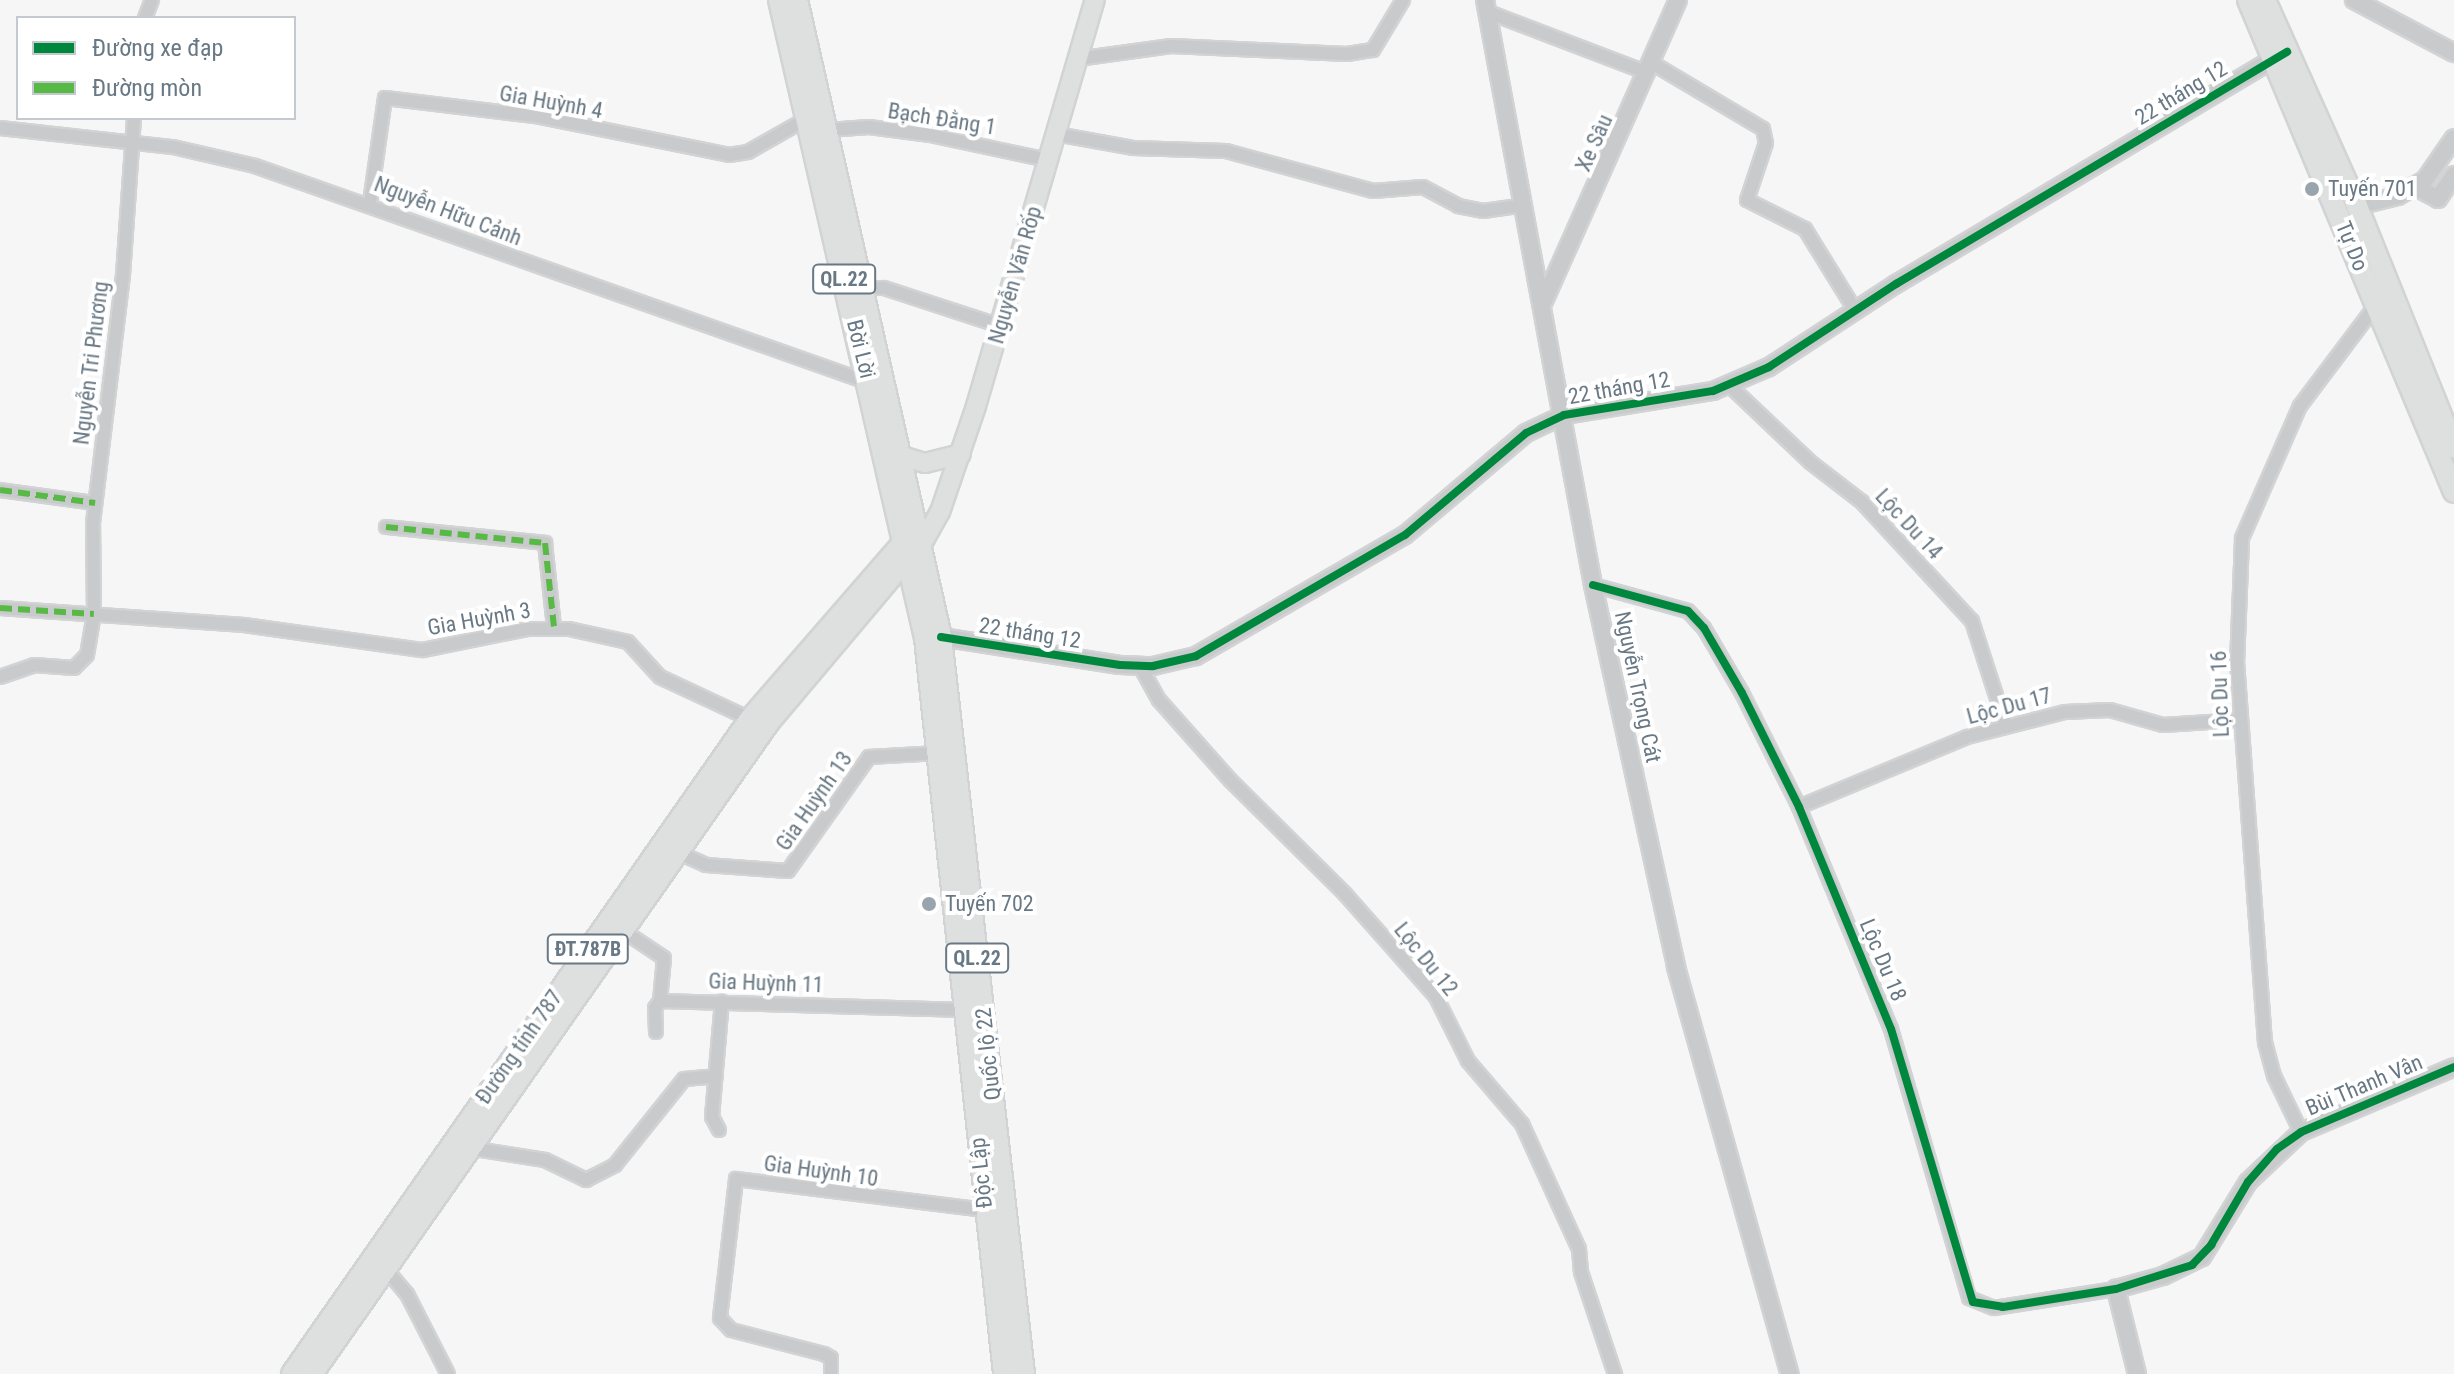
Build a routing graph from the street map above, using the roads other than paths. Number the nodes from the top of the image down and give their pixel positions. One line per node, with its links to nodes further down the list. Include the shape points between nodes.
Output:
1 (779, 0): 14 (main road, Bời Lời / QL.22)
2 (797, 0): 17 (main road, Bời Lời / QL.22)
3 (1095, 0): 12 (main road, Nguyễn Văn Rốp)
4 (1403, 0): 12 (street, via 1373,50 1347,54 1171,46)
5 (1678, 0): 13 (street, Xe Sâu)
6 (2248, 0): 11 (main road, Tự Do)
7 (2265, 0): 11 (main road, Tự Do)
8 (2354, 0): 10 (street)
9 (1487, 6): 13 (street); 25 (street, Nguyễn Trọng Cát)
10 (2454, 53)
11 (2280, 56): 26 (main road, Tự Do); 30 (main road, Tự Do); 31 (street, 22 tháng 12)
12 (1077, 59): 18 (main road, Nguyễn Văn Rốp)
13 (1650, 68): 29 (street, Xe Sâu); 31 (street, via 1763,129 1766,143 1747,200 1805,229)
14 (806, 119): 24 (street, Gia Huỳnh 4, via 748,152 729,155 541,117 385,98); 33 (main road, Bời Lời / QL.22)
15 (134, 120): 20 (street, Nguyễn Tri Phương)
16 (0, 128): 20 (street, Nguyễn Hữu Cảnh)
17 (828, 130): 21 (street, Bạch Đằng 1, via 869,127 930,135); 27 (main road, Bời Lời / QL.22)
18 (1056, 134): 21 (main road, Nguyễn Văn Rốp); 25 (street, via 1133,148 1226,151 1373,191 1423,187 1458,206 1483,211)
19 (2454, 138): 23 (street, via 2431,172)
20 (136, 143): 24 (street, Nguyễn Hữu Cảnh, via 255,166); 41 (street, Nguyễn Tri Phương)
21 (1048, 160): 32 (main road, Nguyễn Văn Rốp)
22 (2454, 175): 23 (street, via 2438,199)
23 (2414, 186): 26 (street)
24 (370, 203): 33 (street, Nguyễn Hữu Cảnh)
25 (1525, 205): 29 (street, Nguyễn Trọng Cát)
26 (2357, 206): 28 (main road, Tự Do)
27 (864, 288): 32 (street, via 884,288); 38 (main road, Bời Lời / QL.22)
28 (2395, 298): 30 (street); 36 (main road, Tự Do)
29 (1544, 301): 35 (street, Nguyễn Trọng Cát)
30 (2375, 305): 40 (main road, Tự Do); 52 (street, Lộc Du 16, via 2300,406 2242,538)
31 (1855, 310): 34 (street, 22 tháng 12, via 1769,367)
32 (1000, 326): 37 (main road, Nguyễn Văn Rốp)
33 (870, 383): 43 (main road, Bời Lời / QL.22)
34 (1730, 386): 35 (street, 22 tháng 12); 53 (street, Lộc Du 14, via 1810,462 1862,502 1972,621)
35 (1564, 415): 44 (street, Nguyễn Trọng Cát); 49 (street, 22 tháng 12, via 1506,445 1405,535 1221,644 1173,663)
36 (2454, 447)
37 (961, 454): 38 (main road, via 925,463); 43 (main road, Nguyễn Văn Rốp, via 930,535)
38 (902, 456): 43 (main road, Bời Lời / QL.22)
39 (0, 490): 41 (street)
40 (2454, 492)
41 (95, 503): 46 (street, Nguyễn Tri Phương)
42 (386, 527): 47 (street, via 545,543)
43 (911, 547): 48 (main road, Quốc lộ 22 / QL.22); 51 (main road, Đường tỉnh 787 / ĐT.787B); 56 (main road, Đường tỉnh 787 / ĐT.787B, via 778,710)
44 (1593, 585): 55 (street, Lộc Du 18, via 1672,603 1704,628); 77 (street, Nguyễn Trọng Cát, via 1676,967)
45 (0, 608): 46 (street, Gia Huỳnh 3)
46 (94, 614): 47 (street, Gia Huỳnh 3, via 244,625 423,650); 50 (street, Nguyễn Tri Phương, via 84,663 74,668 17,667)
47 (554, 627): 51 (street, Gia Huỳnh 3, via 628,642 660,677)
48 (933, 638): 49 (street, 22 tháng 12); 54 (main road, Độc Lập / QL.22); 75 (main road, Quốc lộ 22 / QL.22)
49 (1140, 666): 76 (street, Lộc Du 12, via 1159,700 1231,781 1345,894 1436,997 1468,1061 1522,1124 1579,1249 1581,1272)
50 (0, 677)
51 (750, 719): 70 (main road, Đường tỉnh 787 / ĐT.787B)
52 (2240, 720): 53 (street, Lộc Du 17, via 2163,725 2110,710 2065,712); 65 (street, Lộc Du 16, via 2265,1043 2274,1076)
53 (2006, 726): 55 (street, Lộc Du 17)
54 (939, 753): 56 (street, Gia Huỳnh 13, via 869,757 788,871 706,865); 60 (main road, Độc Lập / QL.22)
55 (1799, 807): 69 (street, Lộc Du 18, via 1891,1029 1969,1298 1994,1308)
56 (677, 852): 57 (main road, Đường tỉnh 787 / ĐT.787B)
57 (622, 930): 58 (street, via 664,958); 66 (main road, Đường tỉnh 787 / ĐT.787B)
58 (660, 1001): 59 (street, Gia Huỳnh 11); 61 (street, via 655,1008)
59 (722, 1001): 60 (street, Gia Huỳnh 11); 63 (street)
60 (965, 1010): 67 (main road, Độc Lập / QL.22)
61 (656, 1032)
62 (2454, 1067): 65 (street, Bùi Thanh Vân)
63 (716, 1076): 64 (street, via 712,1117); 66 (street, via 684,1079 615,1165 586,1180 545,1160)
64 (719, 1130)
65 (2301, 1132): 69 (street, Bùi Thanh Vân, via 2248,1182 2202,1257 2163,1276)
66 (469, 1148): 68 (main road, Đường tỉnh 787 / ĐT.787B)
67 (985, 1210): 73 (street, Gia Huỳnh 10, via 736,1179 720,1318 731,1330 824,1354 831,1358); 74 (main road, Độc Lập / QL.22)
68 (385, 1268): 71 (main road, Đường tỉnh 787 / ĐT.787B); 72 (street, via 407,1294)
69 (2116, 1289): 78 (street)
70 (292, 1374)
71 (312, 1374)
72 (448, 1374)
73 (831, 1374)
74 (1004, 1374)
75 (1024, 1374)
76 (1615, 1374)
77 (1790, 1374)
78 (2137, 1374)

